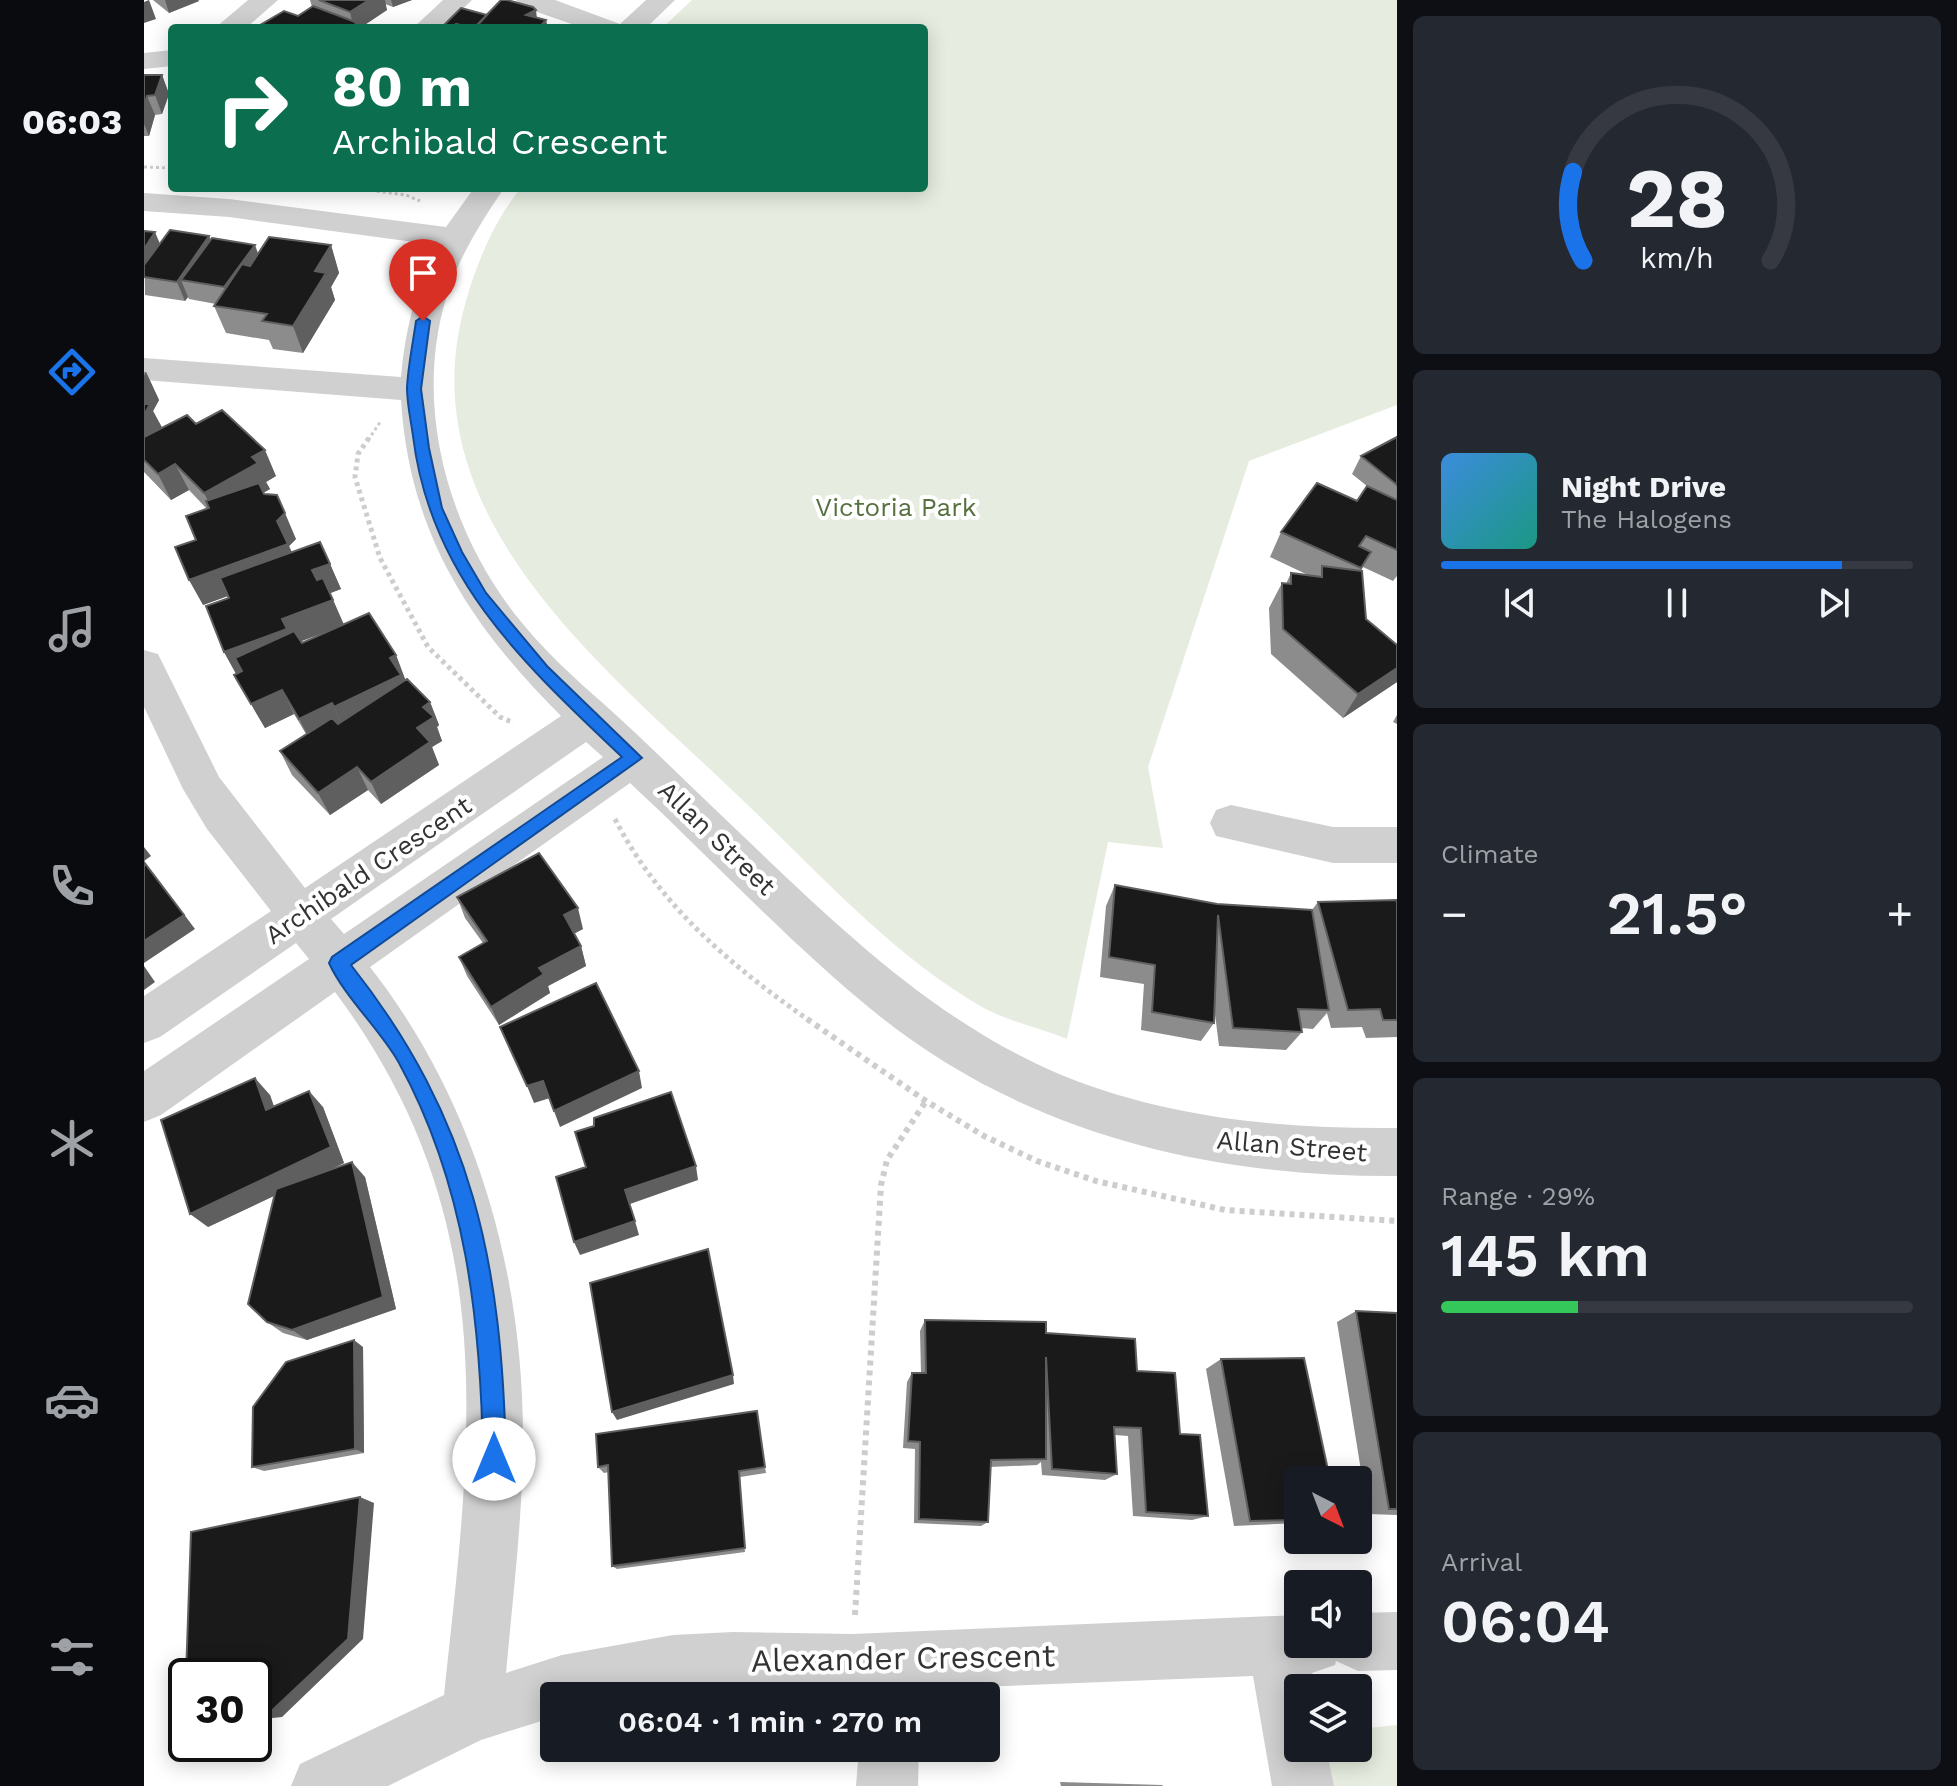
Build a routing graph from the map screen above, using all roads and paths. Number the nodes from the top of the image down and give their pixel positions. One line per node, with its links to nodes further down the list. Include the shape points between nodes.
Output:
1 (265, 0): 5 (street)
2 (459, 0): 6 (street)
3 (529, 0): 7 (street)
4 (662, 0): 8 (street)
5 (234, 24)
6 (432, 24)
7 (598, 24)
8 (635, 24)
9 (168, 58): 10 (street)
10 (144, 61)
11 (144, 167): 12 (path)
12 (168, 168)
13 (383, 192): 17 (path)
14 (486, 192): 18 (street, Allan Street)
15 (240, 198): 16 (street); 18 (street)
16 (144, 202)
17 (426, 205)
18 (454, 238): 20 (street, Allan Street, via 423,321)
19 (144, 369): 20 (street)
20 (414, 389): 23 (street, Allan Street, via 434,508 455,553 510,634)
21 (381, 413): 24 (path, via 379,426 358,454 355,477 380,558 428,647 500,717)
22 (144, 665): 28 (street, via 204,789)
23 (591, 717): 25 (street, Allan Street); 28 (street, Archibald Crescent)
24 (521, 725)
25 (634, 758): 28 (street, Archibald Crescent); 32 (street, Allan Street, via 846,962 958,1048 1116,1119 1259,1147 1334,1154)
26 (1231, 823): 27 (street, via 1333,845)
27 (1397, 845)
28 (319, 939): 29 (street, Archibald Crescent); 30 (street, Archibald Crescent); 38 (street, via 381,1017 425,1093 463,1189 493,1375 494,1488)
29 (144, 1022)
30 (144, 1099)
31 (926, 1101): 37 (path, via 887,1160 881,1185)
32 (1397, 1152)
33 (1397, 1641): 34 (street)
34 (1372, 1642)
35 (1284, 1646): 37 (street, Alexander Crescent)
36 (1297, 1658): 42 (street)
37 (878, 1674): 38 (street, Alexander Crescent, via 733,1661 673,1665 562,1685)
38 (472, 1713): 40 (street, Alexander Crescent)
39 (888, 1762): 41 (street)
40 (322, 1786)
41 (887, 1786)
42 (1303, 1786)

